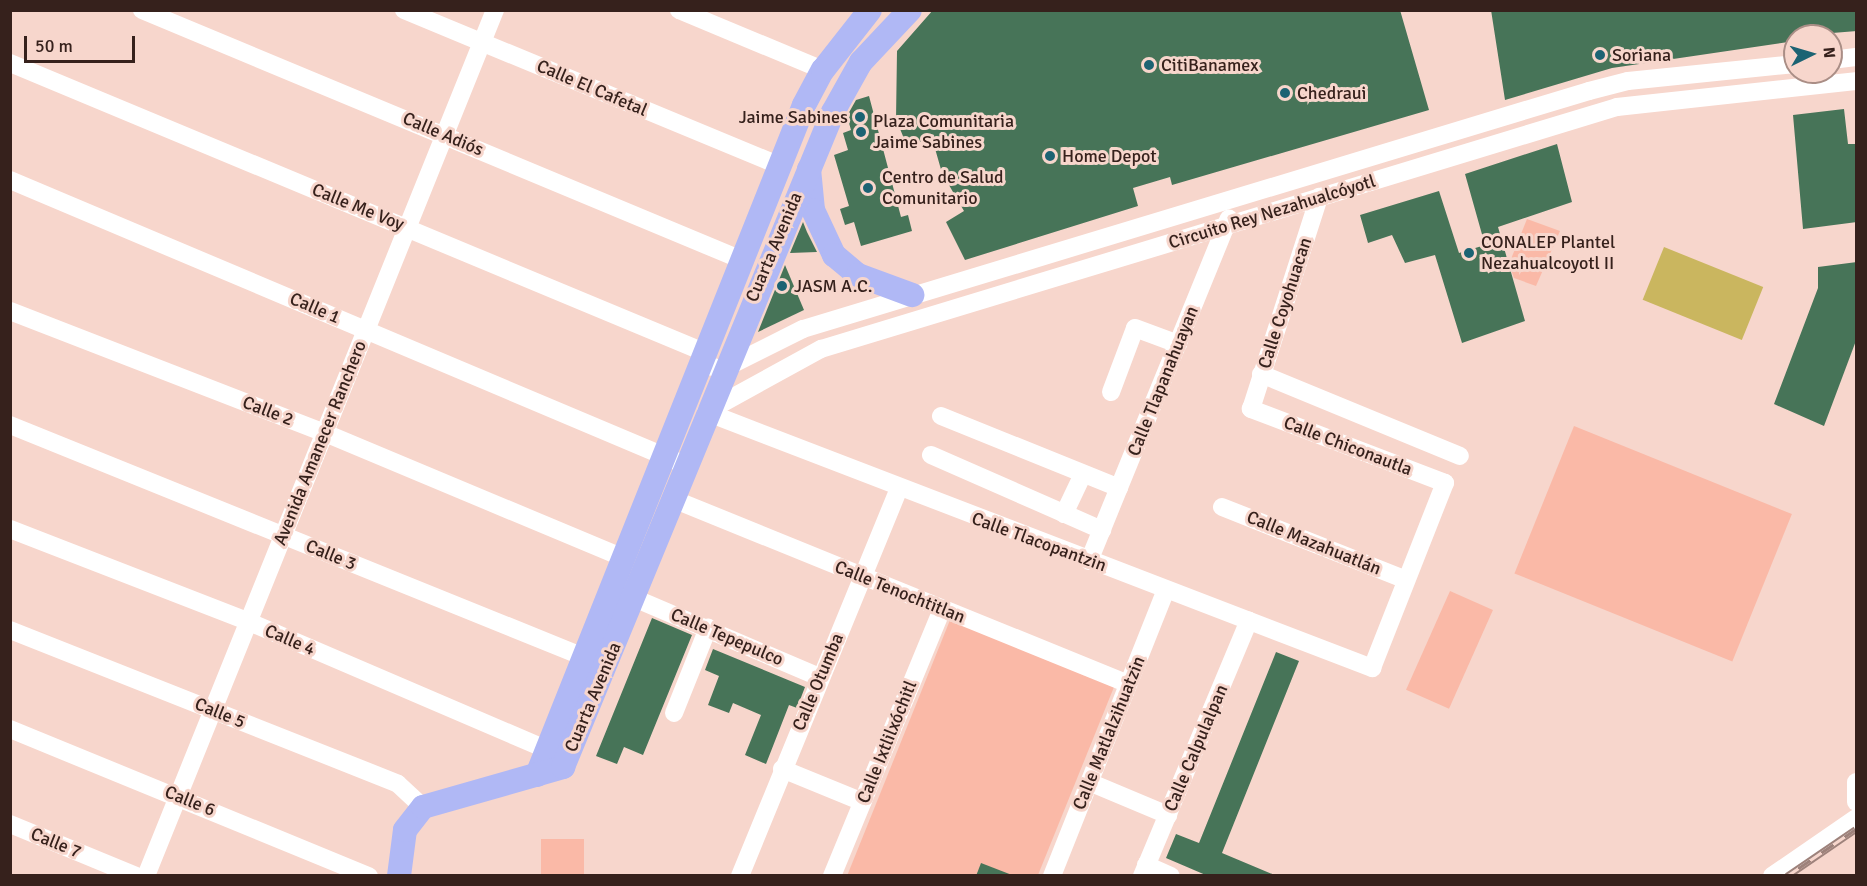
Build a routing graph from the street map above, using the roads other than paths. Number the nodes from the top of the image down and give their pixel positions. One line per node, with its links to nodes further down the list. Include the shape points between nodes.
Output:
1 (142, 10): 14 (street, Calle Adiós)
2 (404, 10): 7 (street, Calle El Cafetal)
3 (495, 10): 7 (street, Avenida Amanecer Ranchero)
4 (679, 10): 10 (street)
5 (870, 10): 10 (main road, Cuarta Avenida)
6 (910, 10): 16 (main road, Cuarta Avenida, via 861,63)
7 (483, 41): 14 (street, Avenida Amanecer Ranchero); 15 (street, Calle El Cafetal)
8 (10, 63): 22 (street, Calle Me Voy)
9 (1783, 65): 11 (street, Circuito Rey Nezahualcóyotl)
10 (823, 70): 15 (main road, Cuarta Avenida)
11 (1716, 72): 13 (street); 19 (street, Circuito Rey Nezahualcóyotl, via 1589,91)
12 (1857, 81): 13 (street, Circuito Rey Nezahualcóyotl)
13 (1719, 95): 18 (street, Circuito Rey Nezahualcóyotl, via 1617,107)
14 (444, 134): 22 (street, Avenida Amanecer Ranchero); 24 (street, Calle Adiós)
15 (780, 166): 24 (main road, Cuarta Avenida)
16 (809, 166): 25 (main road, via 813,210 834,255 858,275); 30 (main road, Cuarta Avenida)
17 (10, 180): 27 (street, Calle 1)
18 (1319, 197): 21 (street, Circuito Rey Nezahualcóyotl); 31 (street, Calle Coyohuacan)
19 (1232, 201): 20 (street, Circuito Rey Nezahualcóyotl); 21 (street, Calle Tlapanahuayan)
20 (1149, 225): 23 (street); 25 (street, Circuito Rey Nezahualcóyotl)
21 (1227, 226): 23 (street, Circuito Rey Nezahualcóyotl); 28 (street, Calle Tlapanahuayan)
22 (407, 227): 27 (street, Avenida Amanecer Ranchero); 29 (street, Calle Me Voy)
23 (1157, 248): 34 (street, Circuito Rey Nezahualcóyotl, via 821,349)
24 (742, 260): 29 (main road, Cuarta Avenida)
25 (912, 295): 30 (street, Circuito Rey Nezahualcóyotl, via 803,329)
26 (10, 311): 37 (street, Calle 2)
27 (366, 330): 37 (street, Avenida Amanecer Ranchero); 38 (street, Calle 1)
28 (1178, 344): 32 (street, via 1135,328); 43 (street, Calle Tlapanahuayan)
29 (702, 358): 30 (street); 38 (main road, Cuarta Avenida)
30 (723, 369): 34 (main road, Cuarta Avenida)
31 (1262, 374): 33 (street, Calle Coyohuacan); 40 (street)
32 (1110, 392)
33 (1251, 410): 54 (street, Calle Chiconautla, via 1445,483)
34 (706, 412): 41 (main road, Cuarta Avenida); 44 (street, Calle Tlacopantzin)
35 (941, 416): 42 (street)
36 (10, 425): 50 (street, Calle 3)
37 (325, 433): 50 (street, Avenida Amanecer Ranchero); 51 (street, Calle 2)
38 (662, 455): 41 (street, Calle 1); 51 (main road, Cuarta Avenida)
39 (931, 455): 47 (street)
40 (1460, 456)
41 (686, 465): 45 (main road, Cuarta Avenida)
42 (1083, 474): 43 (street); 47 (street)
43 (1119, 488): 49 (street, Calle Tlapanahuayan)
44 (898, 490): 52 (street, Calle Tlacopantzin); 53 (street, Calle Otumba)
45 (673, 499): 53 (street, Calle Tenochtitlan); 56 (main road, Cuarta Avenida)
46 (1222, 507): 54 (street, Calle Mazahuatlán)
47 (1064, 513): 49 (street)
48 (10, 529): 59 (street, Calle 4)
49 (1102, 530): 52 (street, Calle Tlapanahuayan)
50 (283, 535): 59 (street, Avenida Amanecer Ranchero); 62 (street, Calle 3)
51 (624, 558): 62 (main road, Cuarta Avenida)
52 (1089, 561): 55 (street, Calle Tlacopantzin)
53 (862, 576): 57 (street, Calle Tenochtitlan); 63 (street, Calle Otumba)
54 (1406, 580): 58 (street, Calle Tlacopantzin, via 1372,668)
55 (1166, 590): 58 (street, Calle Tlacopantzin); 64 (street, Calle Matlalzihuatzin)
56 (634, 598): 60 (street, Calle Tepepulco); 68 (main road, Cuarta Avenida)
57 (942, 609): 64 (street, Calle Tenochtitlan); 73 (street, Calle Ixtlilxóchitl)
58 (1249, 620): 76 (street, Calle Calpulalpan)
59 (247, 621): 65 (street, Avenida Amanecer Ranchero); 68 (street, Calle 4)
60 (708, 628): 63 (street, Calle Tepepulco); 66 (street)
61 (10, 630): 65 (street, Calle 5)
62 (584, 657): 68 (main road, Cuarta Avenida)
63 (819, 677): 69 (street, Calle Otumba)
64 (1128, 684): 70 (street, Calle Matlalzihuatzin)
65 (213, 710): 72 (street, Avenida Amanecer Ranchero); 75 (street, Calle 5, via 398,784)
66 (674, 713)
67 (10, 729): 72 (street, Calle 6)
68 (557, 754): 75 (main road, Cuarta Avenida, via 558,772)
69 (782, 769): 73 (street); 84 (street, Calle Otumba)
70 (1089, 782): 76 (street); 86 (street, Calle Matlalzihuatzin)
71 (1857, 782): 74 (street)
72 (178, 796): 81 (street, Avenida Amanecer Ranchero); 82 (street, Calle 6)
73 (863, 802): 85 (street, Calle Ixtlilxóchitl)
74 (1857, 802)
75 (423, 807): 83 (main road, via 405,830)
76 (1168, 815): 79 (street, Calle Calpulalpan)
77 (1857, 818): 88 (street)
78 (10, 824): 80 (street, Calle 7)
79 (1144, 870): 87 (street)
80 (136, 876)
81 (146, 876)
82 (369, 876)
83 (399, 876)
84 (740, 876)
85 (832, 876)
86 (1052, 876)
87 (1172, 876)
88 (1772, 876)

